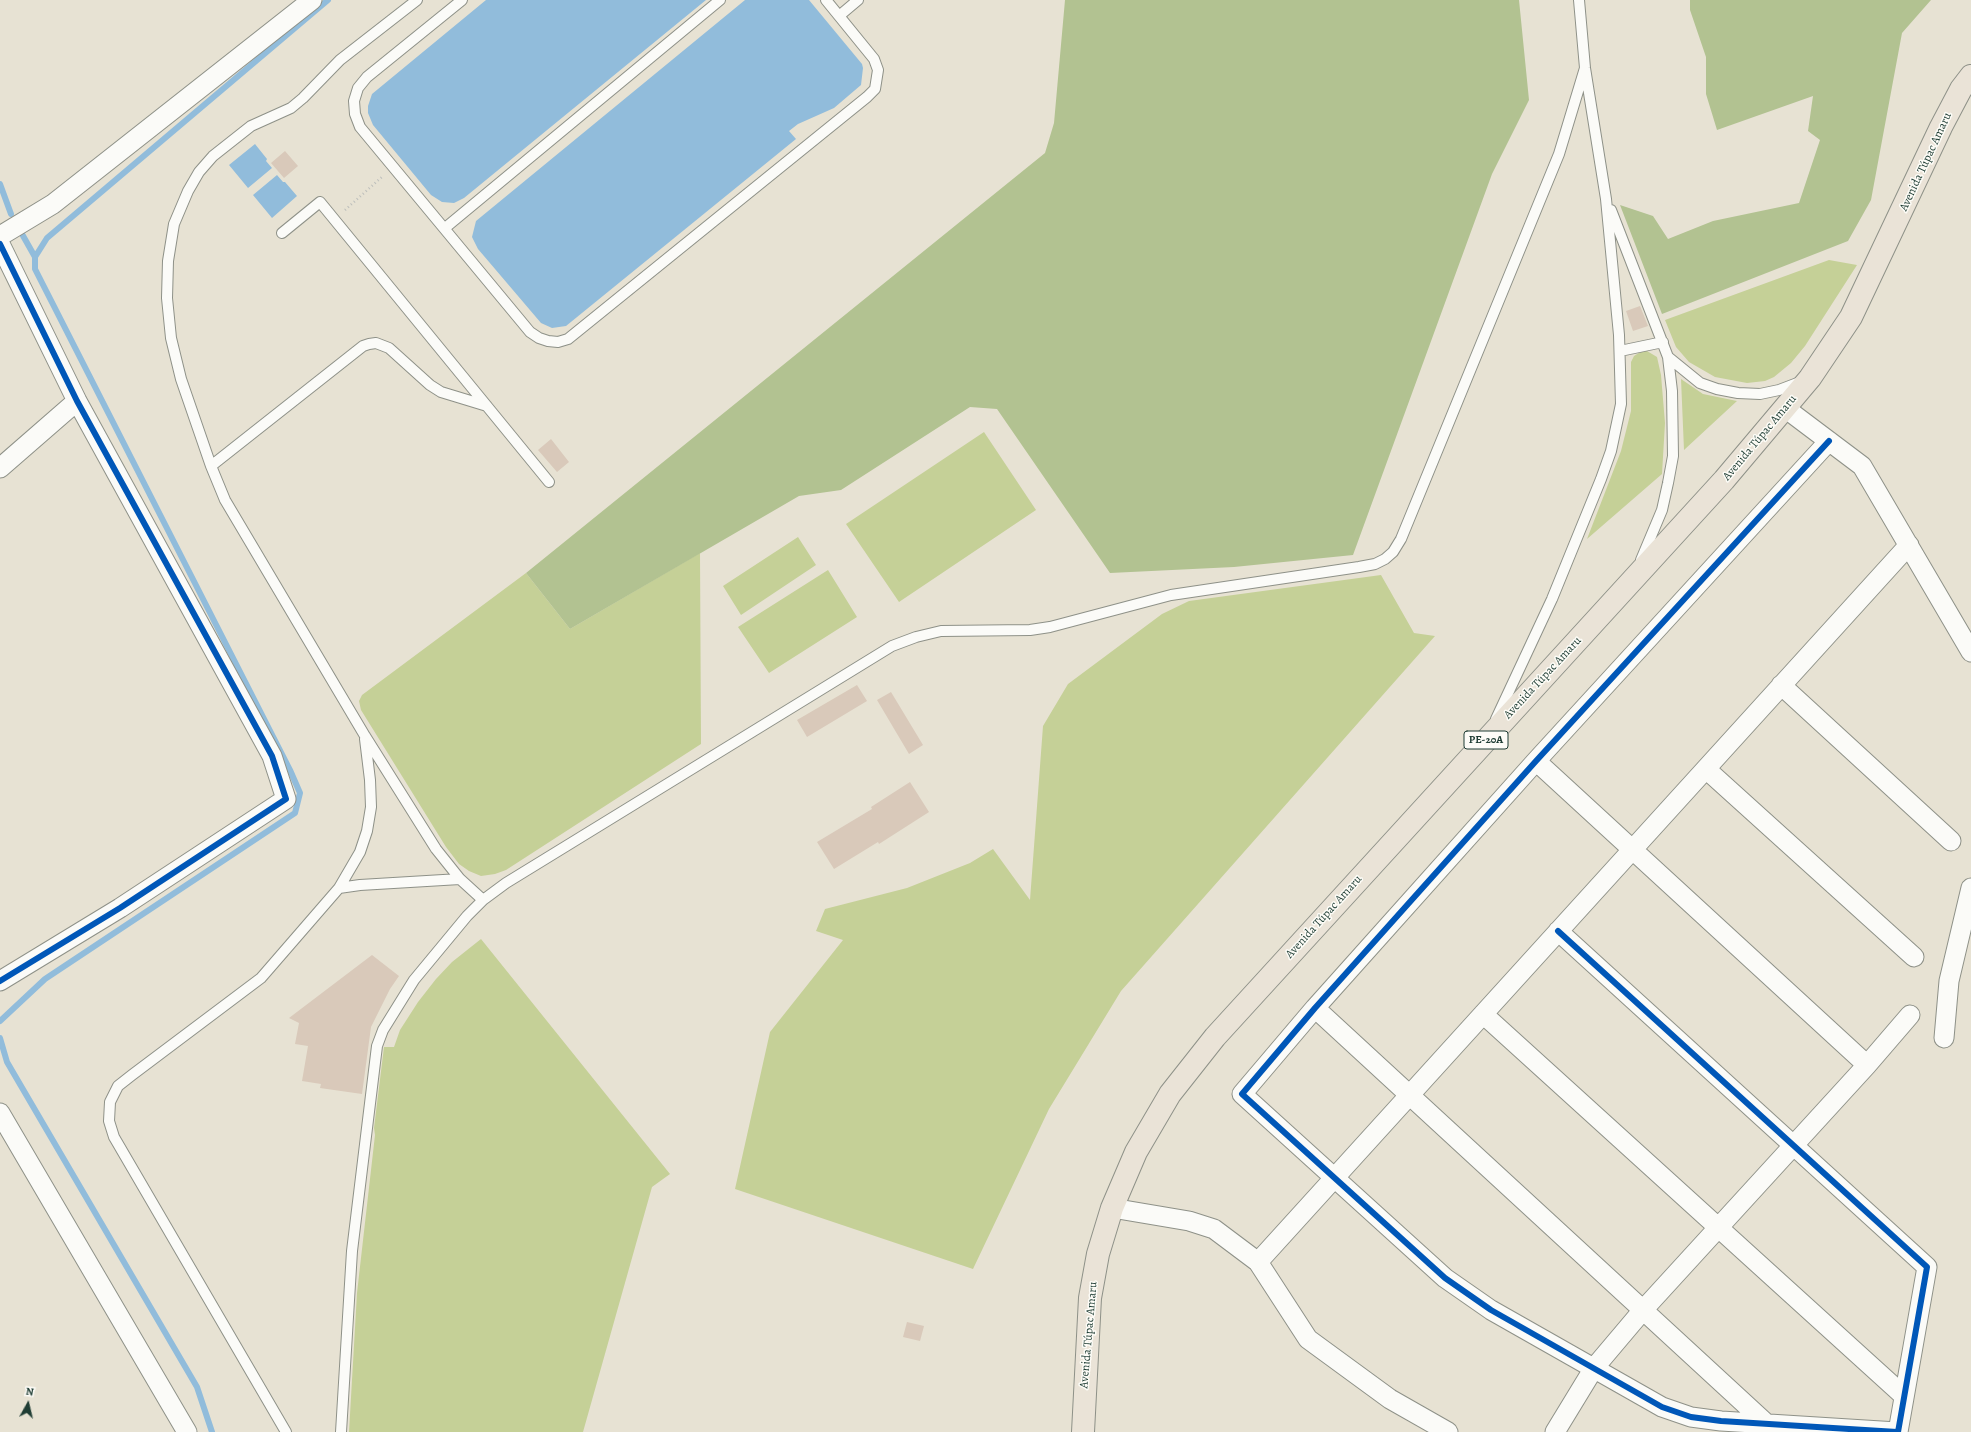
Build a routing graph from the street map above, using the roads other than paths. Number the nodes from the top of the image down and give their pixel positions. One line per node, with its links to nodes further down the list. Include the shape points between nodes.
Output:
1 (312, 0): 14 (street, via 53,204)
2 (417, 0): 24 (lane, via 340,60 291,108 251,126 213,156 199,172 188,191 174,224 168,261 167,298 171,338 181,379)
3 (462, 0): 12 (lane, via 367,77 358,88 354,101 360,127)
4 (720, 0): 12 (lane)
5 (826, 0): 8 (lane)
6 (858, 0): 8 (lane)
7 (1579, 0): 9 (lane)
8 (839, 16): 12 (lane, via 874,59 878,70 874,88 867,98 568,339 548,341 530,332)
9 (1584, 68): 11 (lane); 40 (lane, via 1559,154 1400,539 1393,552 1385,559 1359,568 1171,595 1037,629 941,631 892,646 506,883)
10 (1971, 76): 19 (highway, Avenida Túpac Amaru / PE-20A, via 1941,127 1851,316)
11 (1606, 199): 16 (lane); 17 (lane)
12 (445, 228)
13 (282, 233): 21 (lane, via 320,202)
14 (0, 236)
15 (2, 252): 20 (street)
16 (1663, 342): 17 (lane); 18 (lane)
17 (1620, 351): 32 (lane, via 1621,404 1611,451 1552,599)
18 (1668, 357): 19 (lane, via 1700,383 1738,393 1760,394); 28 (lane, via 1674,428 1673,456 1662,510)
19 (1810, 378): 22 (highway, Avenida Túpac Amaru / PE-20A)
20 (77, 401): 25 (street); 43 (street, via 272,756 286,799 120,908)
21 (487, 406): 24 (lane, via 440,392 389,348 376,343 369,344 363,346); 26 (lane)
22 (1785, 408): 23 (street); 28 (highway, Avenida Túpac Amaru / PE-20A, via 1724,480)
23 (1829, 441): 27 (street, via 1862,466); 33 (street)
24 (211, 466): 31 (lane, via 225,500)
25 (0, 468)
26 (549, 482)
27 (1909, 545): 29 (street); 30 (street)
28 (1628, 585): 32 (highway, Avenida Túpac Amaru / PE-20A)
29 (1971, 652)
30 (1781, 685): 34 (street); 35 (street)
31 (365, 736): 37 (lane, via 436,849); 38 (lane, via 371,800 367,831 360,852)
32 (1486, 740): 53 (highway, Avenida Túpac Amaru / PE-20A, via 1215,1036 1170,1094 1136,1152)
33 (1536, 761): 36 (street); 44 (street)
34 (1706, 769): 36 (street); 42 (street)
35 (1951, 841)
36 (1632, 849): 41 (street); 48 (street)
37 (460, 879): 38 (lane); 40 (lane)
38 (339, 888): 61 (lane, via 261,978 118,1086 110,1102 109,1121 114,1137)
39 (1971, 888): 47 (street, via 1949,981)
40 (483, 900): 62 (lane, via 414,980 383,1030 377,1046 352,1251)
41 (1558, 931): 45 (street); 51 (street)
42 (1914, 957)
43 (0, 981)
44 (1315, 1008): 49 (street); 52 (street, via 1242,1094)
45 (1483, 1014): 49 (street); 54 (street)
46 (1910, 1016): 48 (street)
47 (1944, 1038)
48 (1867, 1065): 51 (street)
49 (1409, 1095): 52 (street); 56 (street)
50 (0, 1113): 60 (street)
51 (1794, 1145): 54 (street); 58 (street, via 1926,1267)
52 (1334, 1178): 55 (street); 57 (street, via 1445,1278 1491,1310)
53 (1112, 1208): 55 (street, via 1189,1221 1214,1229); 63 (highway, Avenida Túpac Amaru / PE-20A, via 1098,1254 1090,1298)
54 (1718, 1228): 56 (street); 58 (street)
55 (1258, 1262): 64 (street, via 1308,1340 1390,1399)
56 (1643, 1310): 57 (street); 59 (street)
57 (1594, 1368): 59 (street, via 1662,1407 1690,1417); 65 (street)
58 (1904, 1396): 66 (street)
59 (1771, 1428): 66 (street)
60 (187, 1432)
61 (286, 1432)
62 (341, 1432)
63 (1083, 1432)
64 (1448, 1432)
65 (1555, 1432)
66 (1897, 1432)

